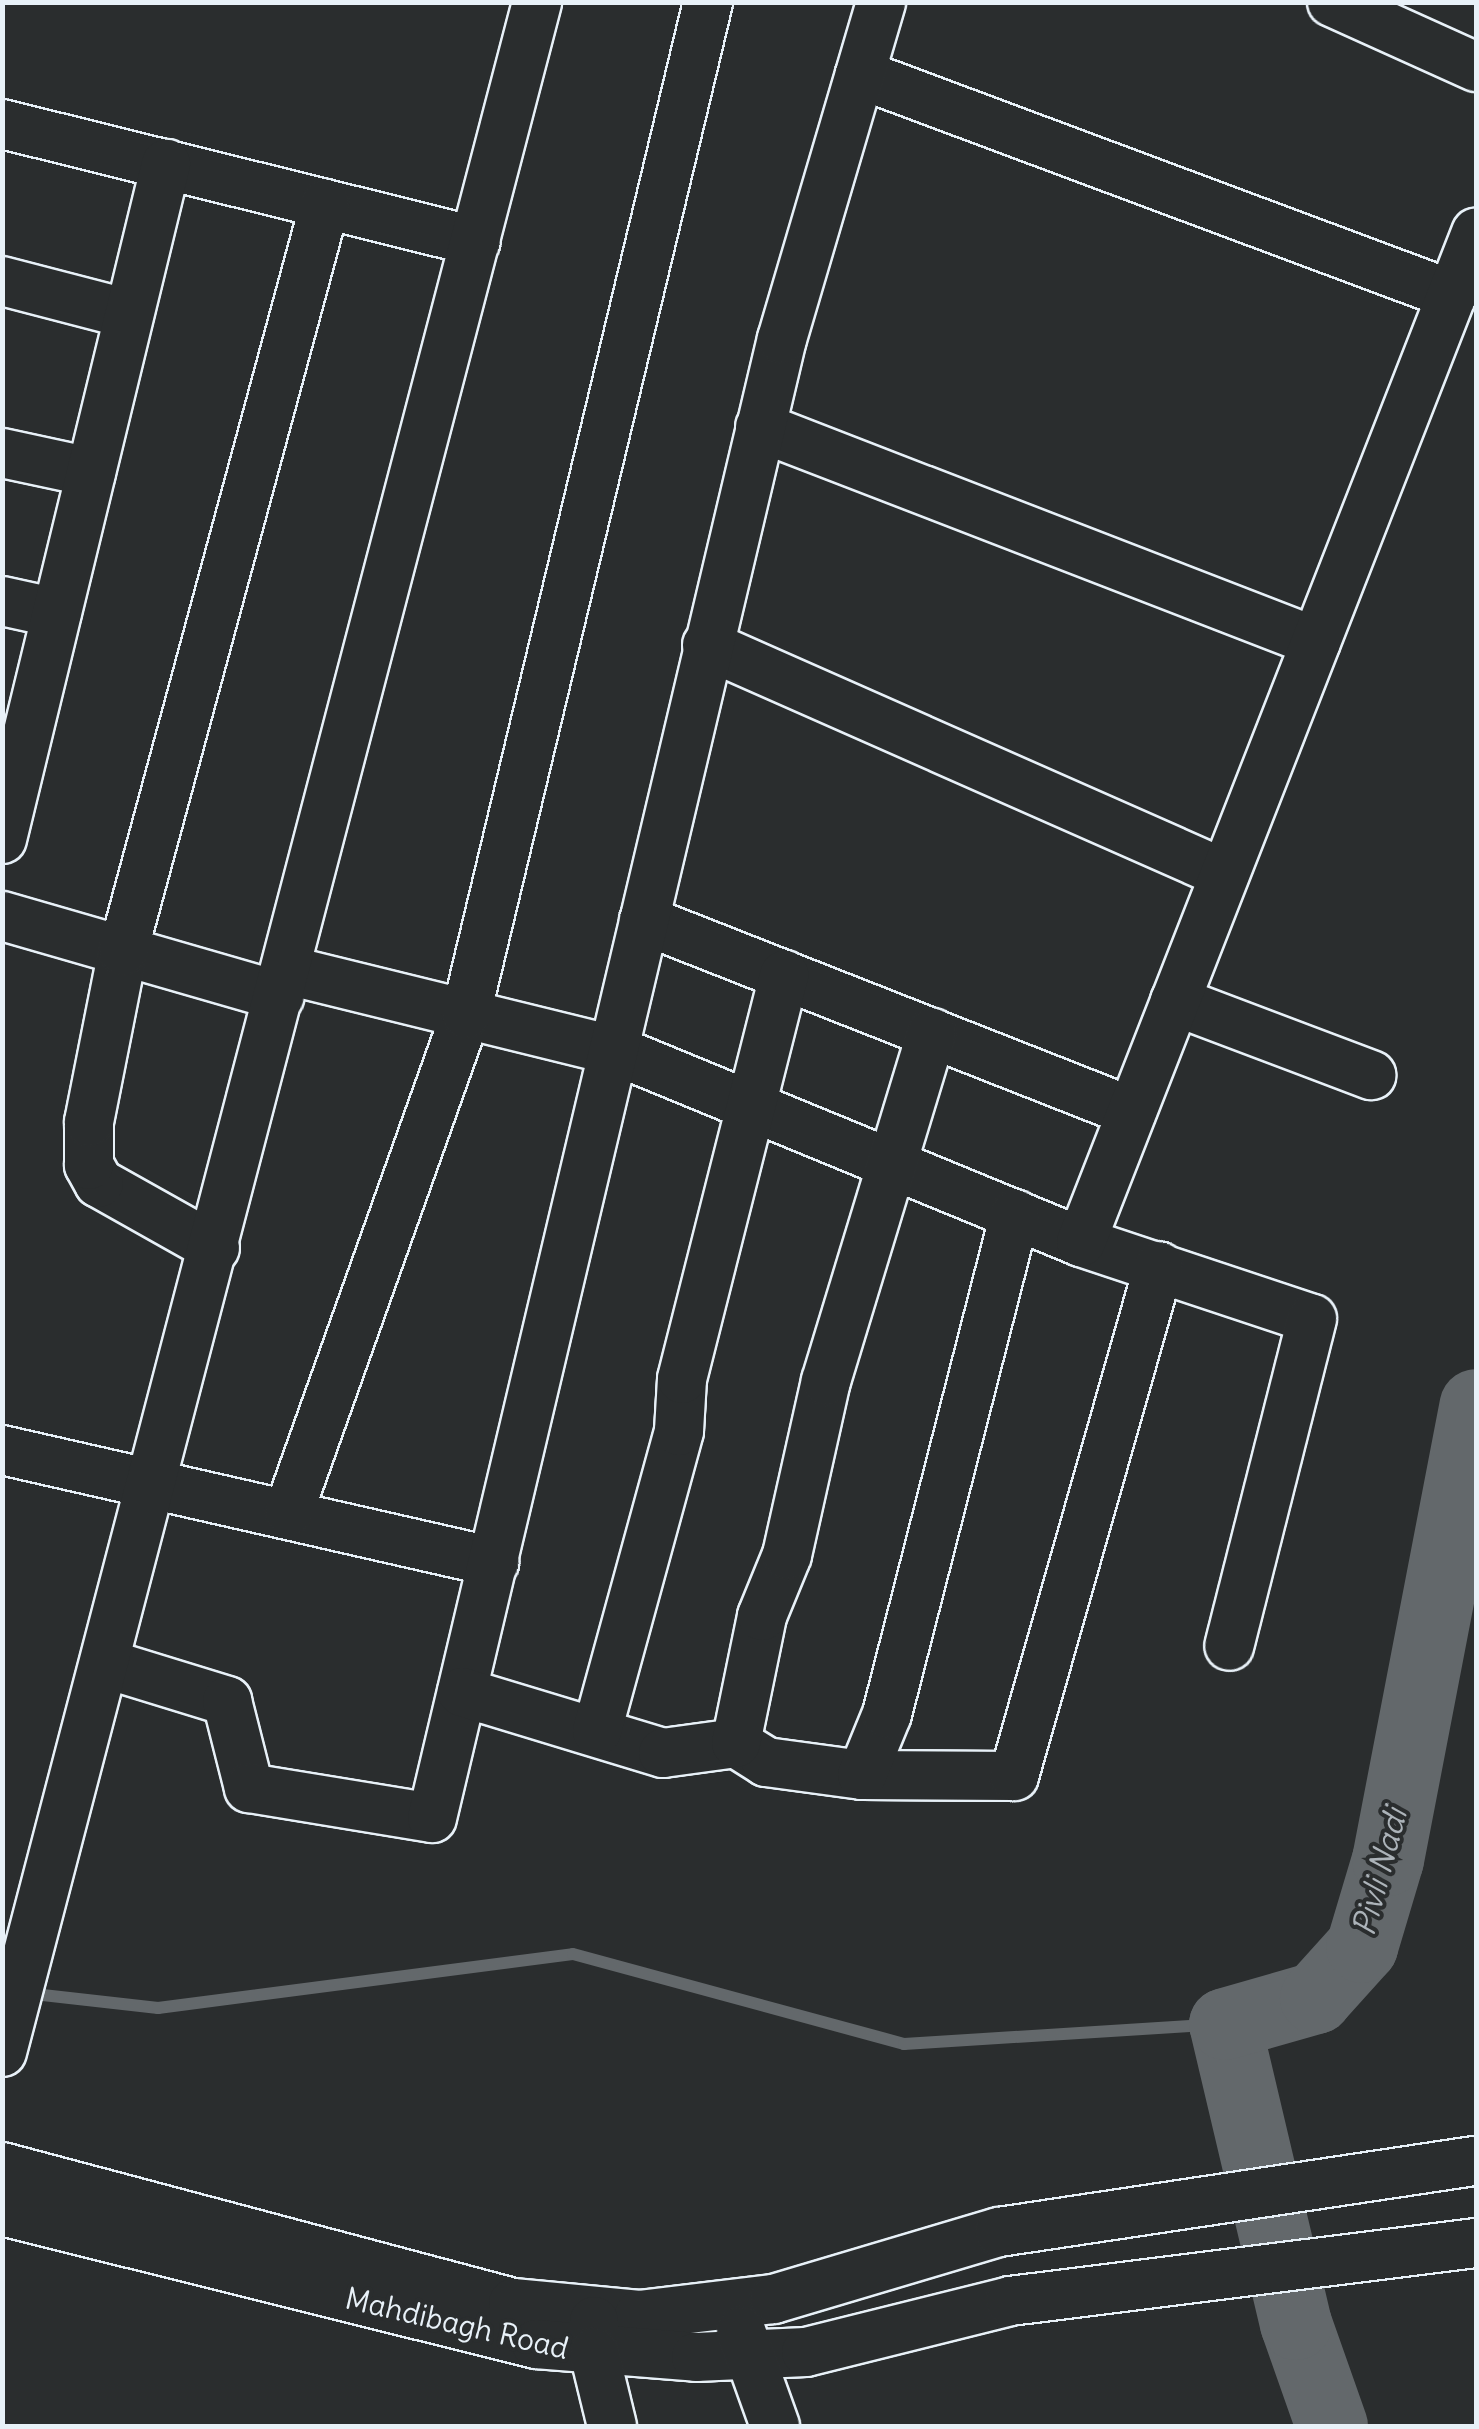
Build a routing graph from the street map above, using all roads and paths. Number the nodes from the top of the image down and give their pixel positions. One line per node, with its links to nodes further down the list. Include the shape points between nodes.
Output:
1 (538, 2): 11 (street)
2 (708, 2): 31 (street)
3 (882, 2): 6 (street)
4 (1332, 2): 5 (street)
5 (1476, 68)
6 (860, 74): 13 (street); 15 (street)
7 (2, 124): 8 (street)
8 (166, 164): 9 (street); 14 (street)
9 (325, 204): 11 (street); 27 (street)
10 (1476, 234): 13 (street)
11 (476, 241): 29 (street)
12 (2, 281): 14 (street)
13 (1452, 295): 20 (street)
14 (130, 314): 17 (street)
15 (760, 427): 20 (street); 21 (street)
16 (2, 452): 17 (street)
17 (91, 472): 19 (street)
18 (2, 602): 19 (street)
19 (57, 613): 22 (street)
20 (1316, 642): 24 (street)
21 (707, 644): 24 (street); 26 (street)
22 (13, 751): 23 (street)
23 (2, 840)
24 (1225, 874): 30 (street)
25 (2, 916): 27 (street)
26 (644, 920): 28 (street); 33 (street)
27 (123, 950): 29 (street); 40 (street, via 89,1122 89,1165 99,1183)
28 (784, 975): 32 (street); 35 (street)
29 (284, 983): 31 (street); 40 (street)
30 (1174, 1002): 34 (street); 36 (street)
31 (466, 1014): 33 (street); 44 (street)
32 (932, 1033): 36 (street); 37 (street)
33 (617, 1051): 35 (street); 45 (street)
34 (1371, 1076)
35 (748, 1104): 37 (street); 49 (street, via 682,1379 680,1431)
36 (1132, 1112): 39 (street)
37 (889, 1162): 38 (street); 50 (street, via 826,1381 787,1555 762,1616)
38 (1015, 1214): 39 (street); 51 (street, via 887,1714)
39 (1081, 1242): 41 (street)
40 (215, 1248): 43 (street)
41 (1159, 1266): 46 (street, via 1312,1319); 51 (street, via 1014,1776)
42 (2, 1450): 43 (street)
43 (155, 1480): 44 (street); 47 (street)
44 (289, 1511): 45 (street)
45 (494, 1562): 48 (street)
46 (1229, 1646)
47 (107, 1664): 48 (street, via 227,1702 248,1788 432,1818); 52 (street)
48 (462, 1692): 49 (street)
49 (597, 1731): 50 (street, via 663,1753)
50 (736, 1744): 51 (street, via 766,1762)
51 (862, 1775)
52 (2, 2052)
53 (1462, 2164): 57 (street, Mahdibagh Road, via 1076,2218 935,2246)
54 (2, 2167): 58 (street, Mahdibagh Road, via 512,2302)
55 (2, 2211): 58 (street, Mahdibagh Road, via 478,2332)
56 (1474, 2244): 59 (street, Mahdibagh Road, via 1010,2301 806,2352)
57 (733, 2306): 58 (street, Mahdibagh Road); 59 (street)
58 (594, 2333): 59 (street, Mahdibagh Road); 60 (street)
59 (751, 2358): 61 (street)
60 (612, 2426)
61 (775, 2426)

